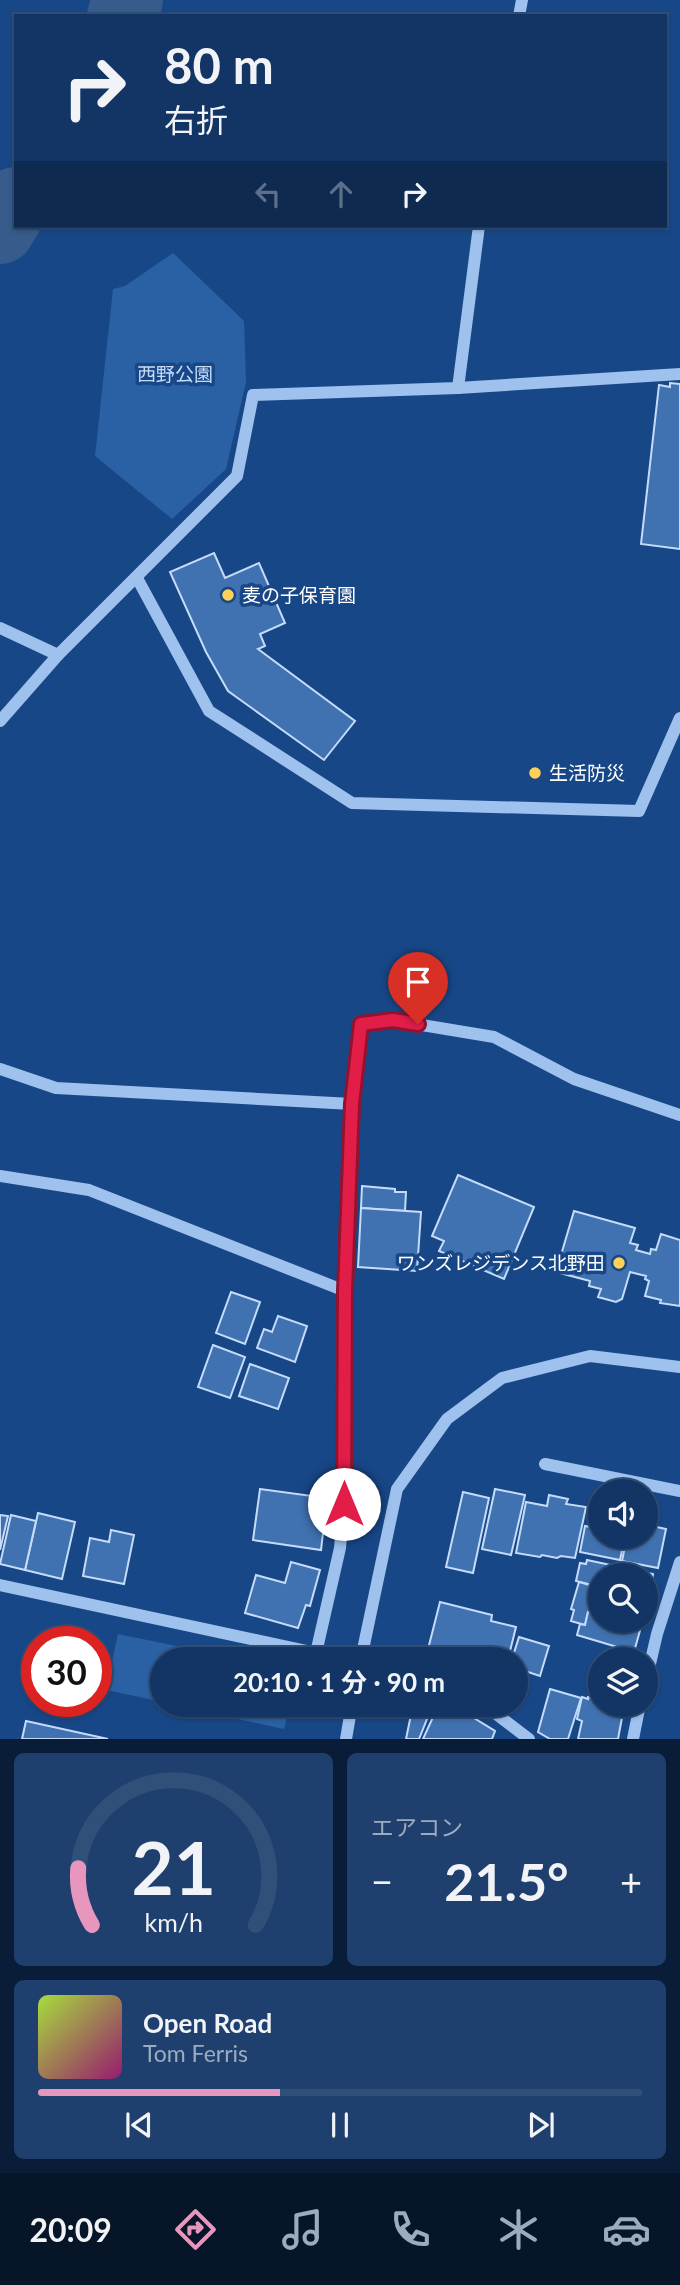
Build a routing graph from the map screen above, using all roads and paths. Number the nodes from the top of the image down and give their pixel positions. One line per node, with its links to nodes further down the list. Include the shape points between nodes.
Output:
1 (479, 228): 3 (street)
2 (680, 374): 3 (street)
3 (458, 388): 4 (street, via 253,395 237,476)
4 (137, 578): 6 (street); 7 (street, via 209,711 352,803 639,811)
5 (0, 628): 6 (street)
6 (58, 655): 8 (street)
7 (680, 718)
8 (0, 721)
9 (0, 1069): 10 (street, via 56,1088)
10 (352, 1104): 11 (street, via 361,1024 393,1020 494,1037 574,1079); 13 (street)
11 (680, 1115)
12 (0, 1176): 13 (street, via 89,1191)
13 (345, 1291): 20 (street, via 344,1504 340,1548)
14 (680, 1367): 21 (street, via 590,1356 502,1378 447,1419 397,1489)
15 (545, 1464): 16 (street)
16 (680, 1491)
17 (680, 1562): 22 (street)
18 (0, 1585): 19 (street)
19 (288, 1647)
20 (317, 1647)
21 (363, 1647)
22 (654, 1647)
23 (350, 1717): 26 (street)
24 (500, 1717): 27 (street)
25 (637, 1717): 28 (street)
26 (346, 1739)
27 (529, 1739)
28 (633, 1739)

